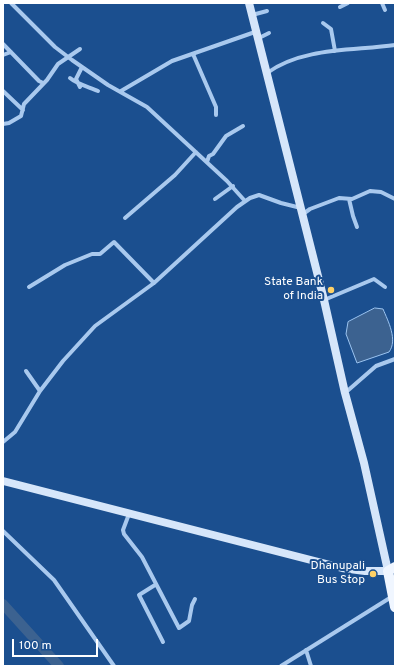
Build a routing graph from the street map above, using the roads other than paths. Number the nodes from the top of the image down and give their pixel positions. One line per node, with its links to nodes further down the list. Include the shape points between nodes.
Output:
1 (11, 3): 19 (street)
2 (249, 3): 8 (street)
3 (348, 3): 5 (street)
4 (382, 3): 6 (street)
5 (340, 7)
6 (385, 10)
7 (267, 11): 8 (street)
8 (251, 15): 11 (street)
9 (323, 23): 15 (street, via 331,29)
10 (269, 33): 11 (street)
11 (256, 36): 17 (street); 21 (street)
12 (3, 44): 16 (street)
13 (395, 45): 15 (street)
14 (80, 49): 19 (street)
15 (335, 51): 21 (street, via 309,54 274,68)
16 (11, 52): 18 (street); 23 (street)
17 (193, 54): 27 (street, via 172,61); 29 (street, via 216,107)
18 (3, 55)
19 (69, 58): 20 (street); 23 (street, via 58,64)
20 (82, 67): 24 (street, via 76,79); 27 (street)
21 (266, 74): 39 (street)
22 (70, 78): 24 (street)
23 (43, 83): 28 (street, via 24,104)
24 (78, 85): 26 (street, via 81,83)
25 (3, 91): 28 (street)
26 (98, 91)
27 (121, 91): 32 (street, via 147,107)
28 (23, 110): 30 (street, via 21,116 9,124)
29 (216, 115)
30 (3, 124)
31 (243, 126): 33 (street, via 226,136)
32 (196, 152): 33 (street); 40 (street, via 171,179)
33 (207, 162): 34 (street)
34 (233, 186): 35 (street); 38 (street)
35 (215, 199)
36 (349, 199): 37 (street, via 370,191 381,192); 39 (street, via 339,198); 41 (street)
37 (395, 199)
38 (245, 201): 39 (street, via 259,195); 42 (street)
39 (302, 211): 45 (street)
40 (125, 218)
41 (357, 227)
42 (154, 283): 43 (street, via 114,242 100,254 92,254 65,265); 48 (street, via 95,326 62,361)
43 (29, 287)
44 (385, 287): 45 (street, via 374,279)
45 (324, 300): 49 (street)
46 (395, 359): 49 (street, via 376,366)
47 (26, 371): 48 (street)
48 (40, 391): 50 (street, via 16,432)
49 (345, 393): 54 (street)
50 (3, 442)
51 (3, 481): 52 (street)
52 (129, 514): 54 (street, via 342,568 365,571); 55 (street, via 124,534 142,558)
53 (3, 531): 61 (street, via 54,580)
54 (392, 569): 56 (main road)
55 (155, 585): 57 (street, via 179,628 190,621 192,605); 59 (street, via 139,595)
56 (393, 596): 58 (main road); 60 (street)
57 (196, 599)
58 (395, 607)
59 (163, 642)
60 (306, 650): 62 (street); 63 (street)
61 (114, 666)
62 (282, 666)
63 (311, 666)

